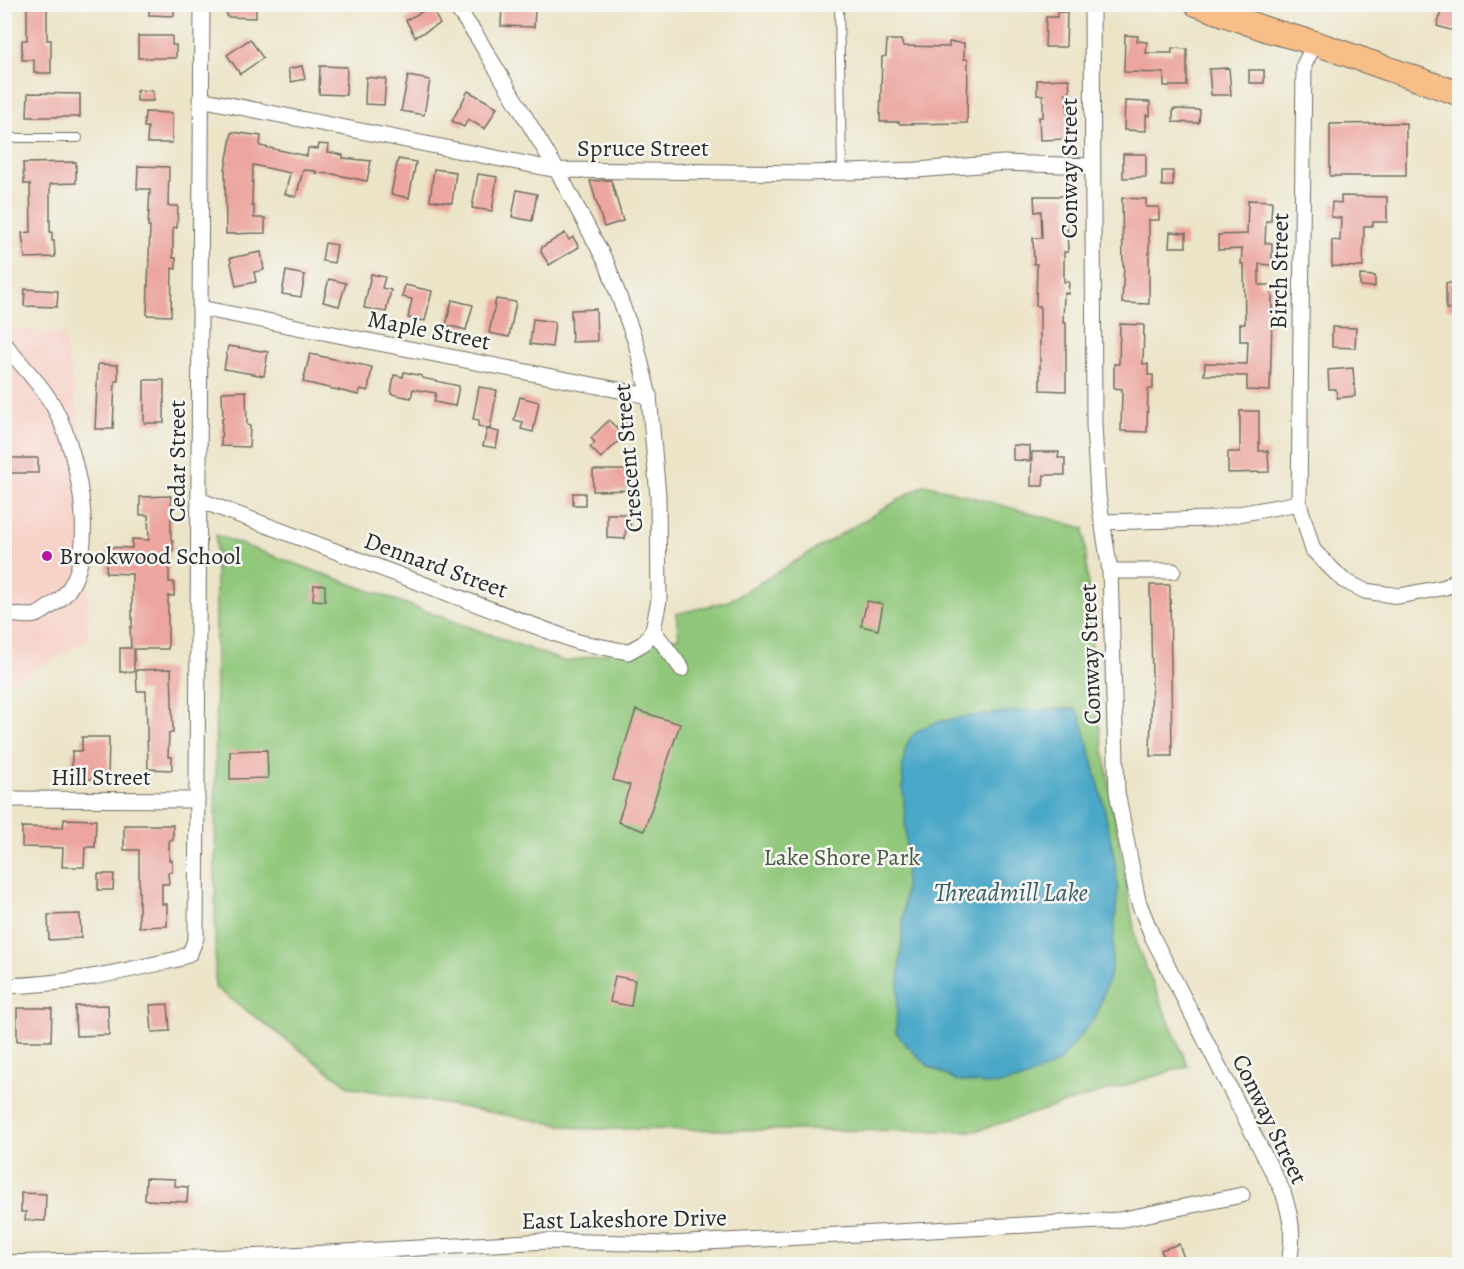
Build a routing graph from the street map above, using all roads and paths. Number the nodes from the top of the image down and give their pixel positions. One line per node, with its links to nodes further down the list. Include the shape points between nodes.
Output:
1 (202, 4): 8 (street, Cedar Street)
2 (454, 4): 12 (street, Crescent Street)
3 (839, 4): 13 (lane)
4 (1092, 4): 11 (street, Conway Street)
5 (1196, 4): 6 (main road)
6 (1315, 43): 7 (main road); 18 (street, Birch Street, via 1304,65)
7 (1460, 94)
8 (200, 99): 12 (street, Spruce Street); 14 (street, Cedar Street)
9 (4, 138): 10 (lane)
10 (78, 138)
11 (1092, 166): 13 (street, Spruce Street, via 1003,163); 19 (street, Conway Street, via 1094,436)
12 (557, 170): 13 (street, Spruce Street); 16 (street, Crescent Street, via 607,264 636,343)
13 (842, 172)
14 (200, 308): 16 (street, Maple Street); 17 (street, Cedar Street)
15 (4, 343): 23 (street, via 55,409 70,444 79,476 83,550 78,576 61,600 36,615)
16 (650, 396): 24 (street, Crescent Street, via 658,496 659,600)
17 (199, 500): 24 (street, Dennard Street, via 578,642 628,651 644,643); 27 (street, Cedar Street)
18 (1299, 503): 19 (street, via 1211,519); 22 (street, Birch Street, via 1313,550 1342,580 1365,591 1399,596 1446,586)
19 (1102, 522): 20 (street, Conway Street)
20 (1110, 571): 21 (street); 31 (street, Conway Street, via 1117,792 1138,902 1283,1192 1292,1221)
21 (1173, 571)
22 (1460, 577)
23 (4, 612)
24 (653, 630): 25 (street)
25 (682, 669)
26 (4, 799): 27 (street, Hill Street)
27 (197, 800): 28 (street, Cedar Street, via 196,938 190,953 88,979)
28 (4, 986)
29 (1242, 1195): 30 (street, East Lakeshore Drive, via 1119,1220 670,1244 548,1241 270,1256)
30 (4, 1263)
31 (1289, 1264)

